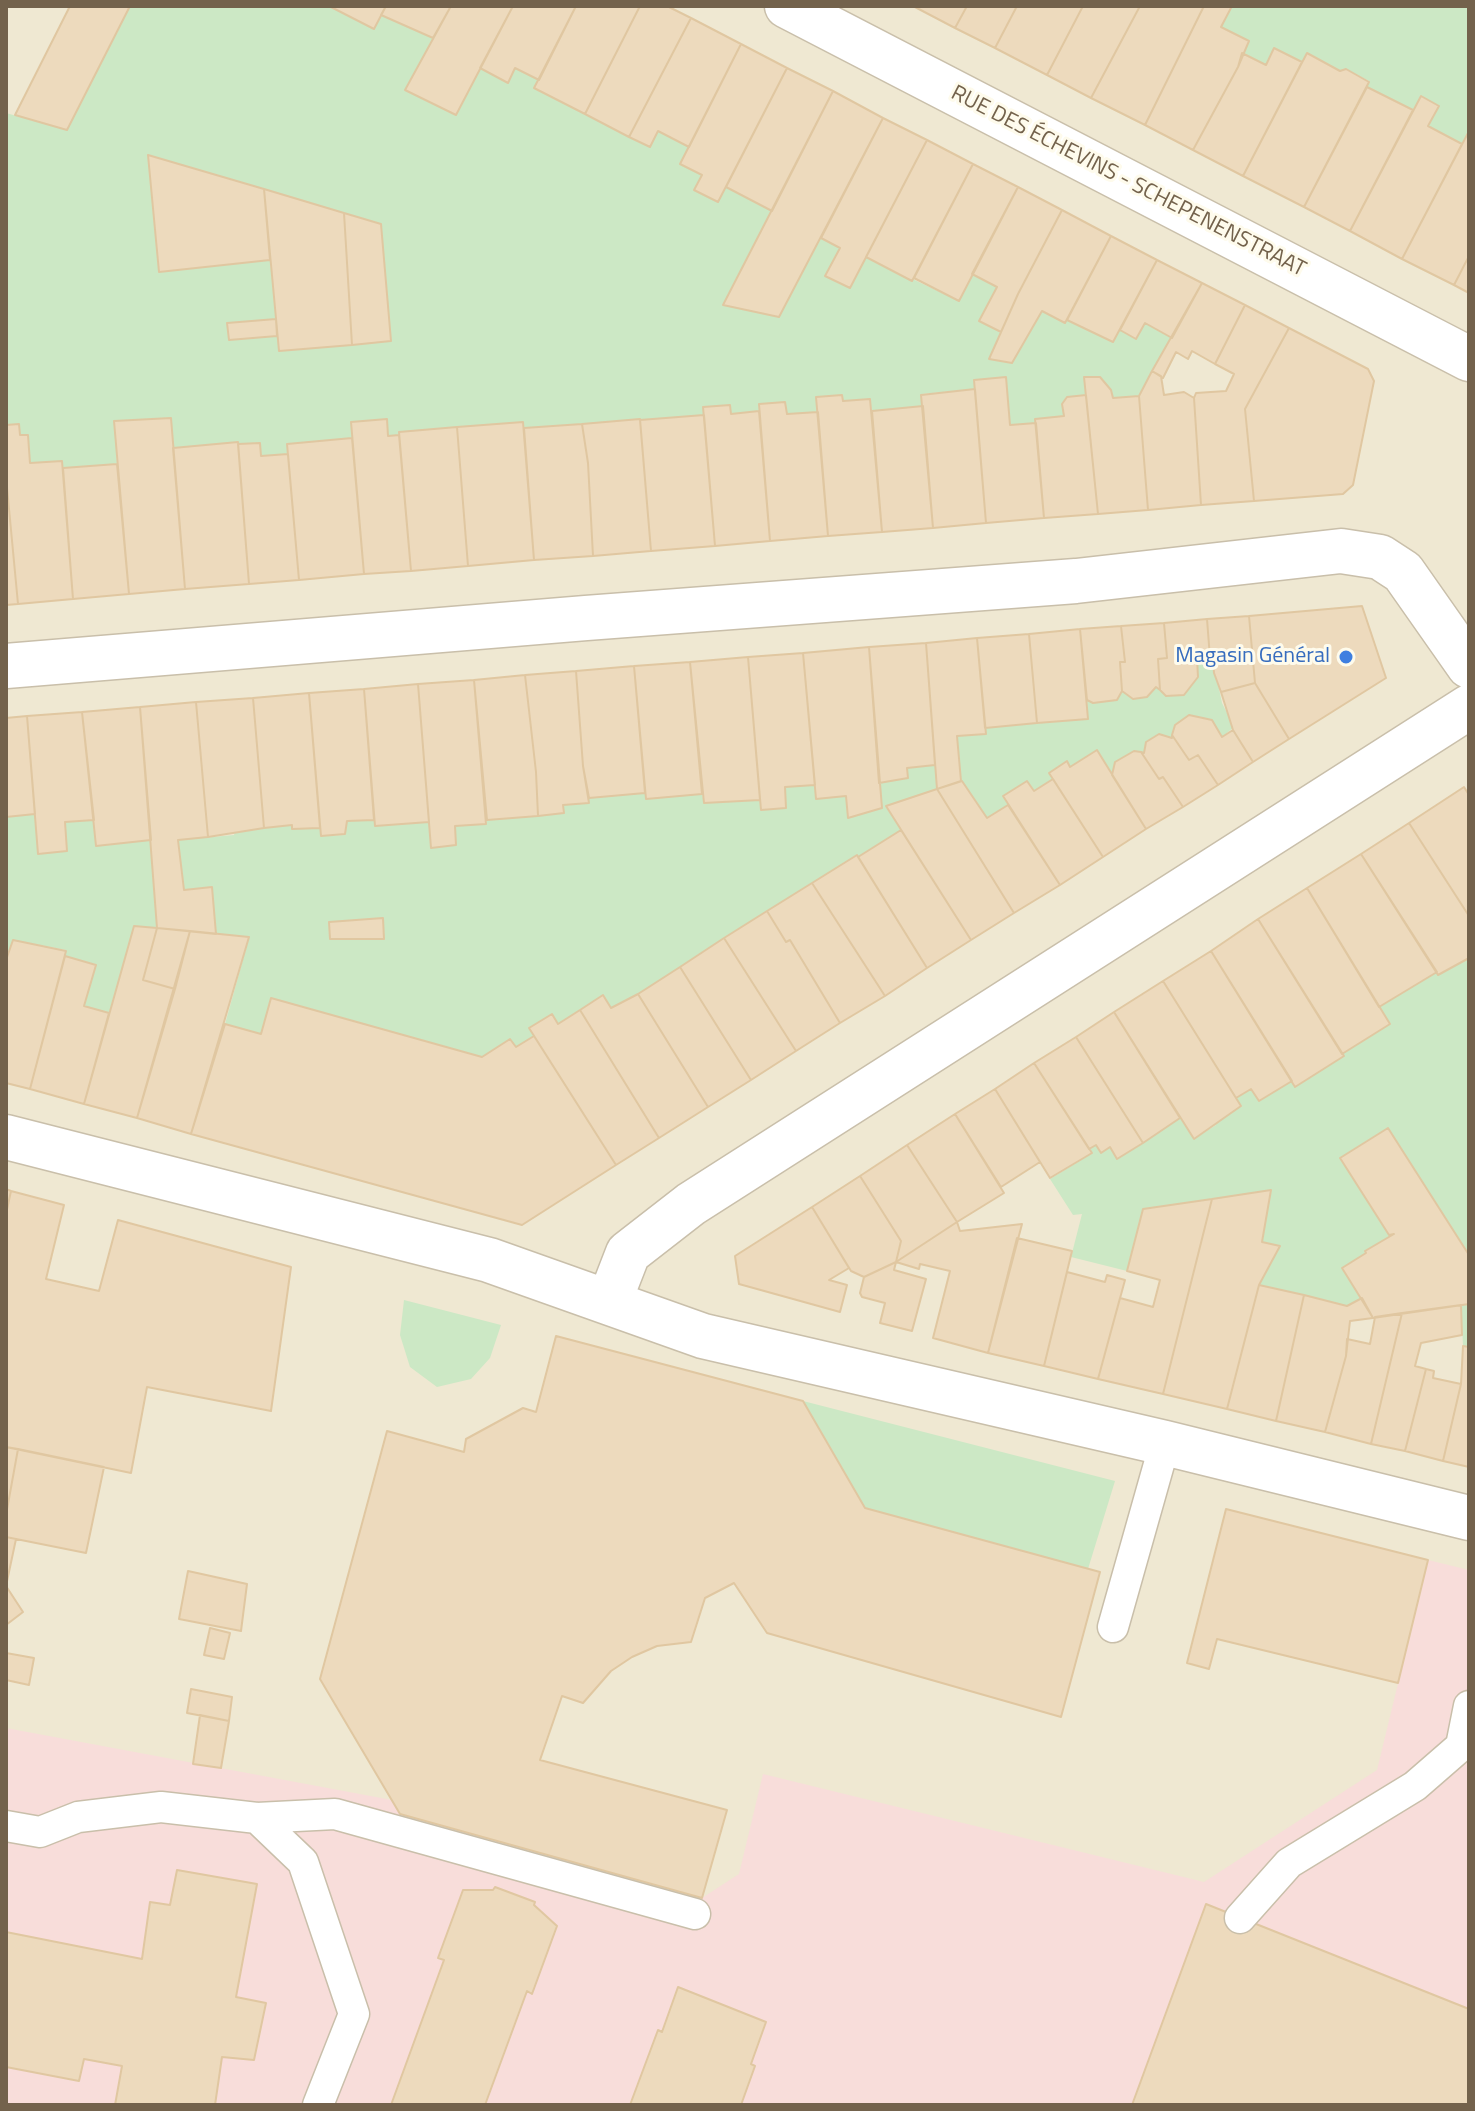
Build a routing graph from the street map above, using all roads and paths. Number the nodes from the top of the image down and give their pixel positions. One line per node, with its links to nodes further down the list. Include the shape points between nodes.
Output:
1 (787, 6): 2 (street, RUE DES ÉCHEVINS - SCHEPENENSTRAAT)
2 (1469, 359)
3 (6, 666): 4 (street, via 1076,581 1341,551 1380,557 1403,572)
4 (1469, 666)
5 (1469, 707): 7 (street, via 691,1204 628,1253)
6 (6, 1137): 7 (street, via 489,1260)
7 (609, 1302): 8 (street, via 703,1336)
8 (1165, 1443): 9 (street); 10 (lane)
9 (1469, 1518)
10 (1113, 1627)
11 (1469, 1706): 12 (lane)
12 (1465, 1754): 16 (lane, via 1289,1863)
13 (257, 1818): 14 (lane, via 161,1807 78,1817 40,1832); 15 (lane, via 335,1814); 17 (lane, via 303,1862 354,2014)
14 (6, 1826)
15 (695, 1914)
16 (1240, 1918)
17 (318, 2105)

